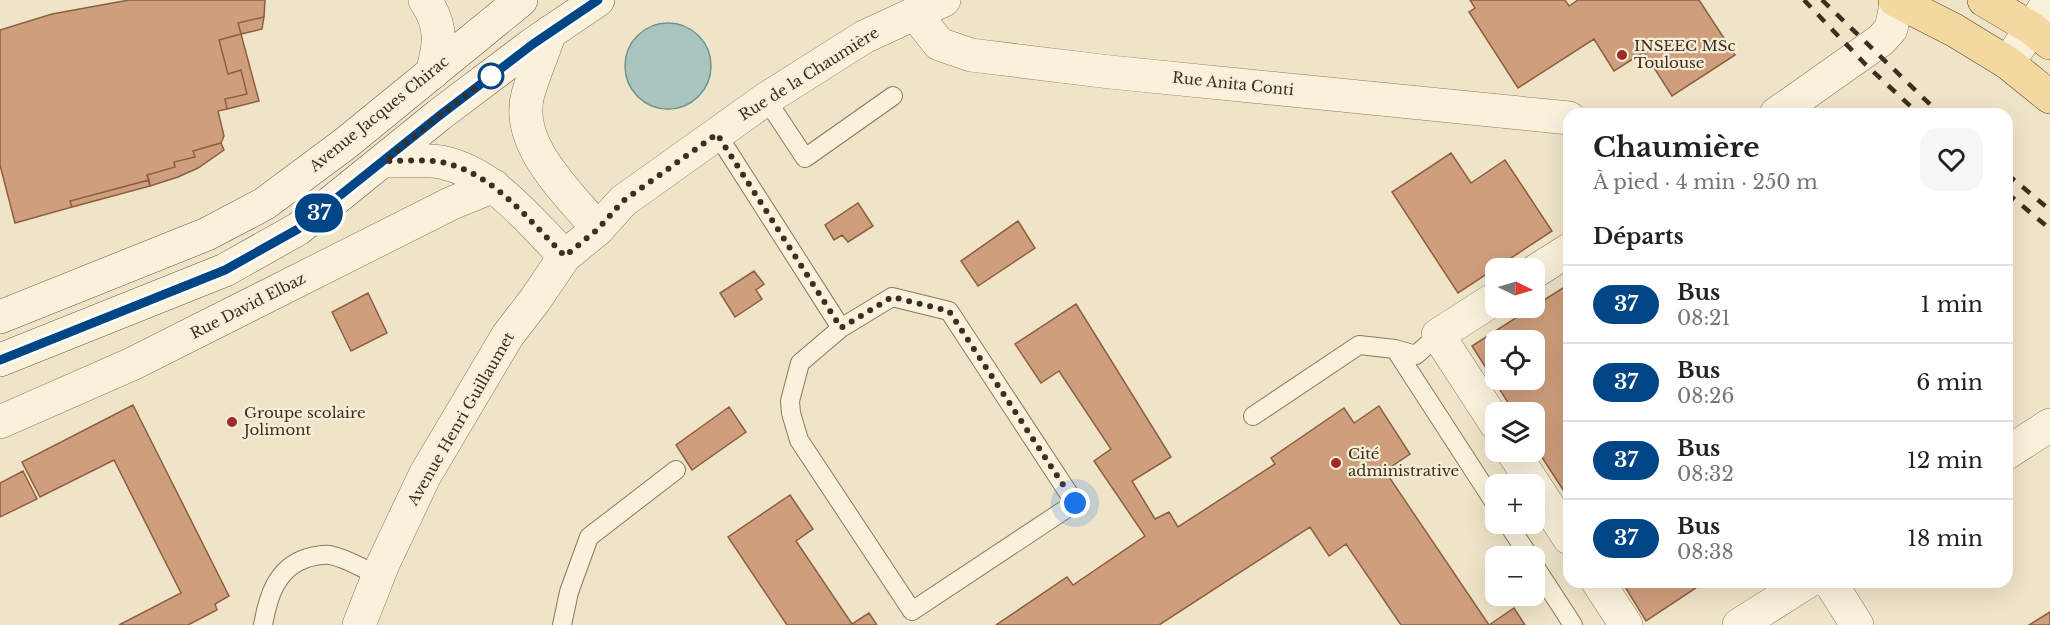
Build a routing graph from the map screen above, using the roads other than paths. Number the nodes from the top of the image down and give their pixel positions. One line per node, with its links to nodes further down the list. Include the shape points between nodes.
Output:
1 (425, 0): 11 (street, via 438,28 439,47)
2 (520, 0): 11 (street, Avenue Jacques Chirac)
3 (598, 0): 8 (street)
4 (1896, 0): 10 (main road); 15 (street, via 1891,29 1881,40)
5 (1984, 0): 9 (main road)
6 (2050, 0): 9 (street)
7 (931, 6): 14 (street, Rue de la Chaumière, via 864,37); 16 (street, Rue Anita Conti, via 924,25 939,44 971,56)
8 (550, 32): 18 (street); 20 (street, via 528,96 527,121 544,164)
9 (2041, 36): 10 (street)
10 (2008, 63): 13 (main road)
11 (432, 73): 25 (street, Avenue Jacques Chirac, via 264,204 207,234)
12 (893, 96): 14 (lane, via 805,158)
13 (2050, 97)
14 (766, 99): 17 (street, Rue de la Chaumière)
15 (1785, 108)
16 (1563, 117)
17 (717, 134): 20 (street, Rue de la Chaumière, via 623,201); 26 (lane)
18 (385, 161): 19 (street, via 440,162); 29 (street, via 298,229 225,270)
19 (494, 186): 22 (street); 32 (street, Rue David Elbaz, via 452,203 132,364)
20 (598, 229): 22 (street, Avenue Henri Guillaumet)
21 (1563, 254): 23 (street)
22 (565, 256): 39 (street, Avenue Henri Guillaumet, via 508,335 431,465)
23 (1545, 266)
24 (1485, 305): 27 (street)
25 (0, 317)
26 (841, 328): 26 (lane, via 800,363 790,401 791,413 799,440 912,611 1075,503 949,311 892,297)
27 (1438, 336): 28 (lane, via 1416,355); 30 (street)
28 (1395, 349): 31 (lane, via 1359,345); 37 (lane)
29 (0, 360)
30 (1485, 407)
31 (1253, 416)
32 (0, 422)
33 (2046, 437): 34 (street)
34 (2013, 451)
35 (1520, 462): 38 (street)
36 (676, 470): 46 (lane, via 589,537)
37 (1485, 488)
38 (1563, 529)
39 (378, 575): 44 (lane, via 330,555 303,560 287,569 275,584); 45 (street, Avenue Henri Guillaumet)
40 (1545, 582): 47 (lane)
41 (1602, 588): 48 (street)
42 (1801, 588): 49 (street)
43 (1817, 588): 50 (street)
44 (263, 625)
45 (358, 625)
46 (562, 625)
47 (1573, 625)
48 (1626, 625)
49 (1739, 625)
50 (1857, 625)

